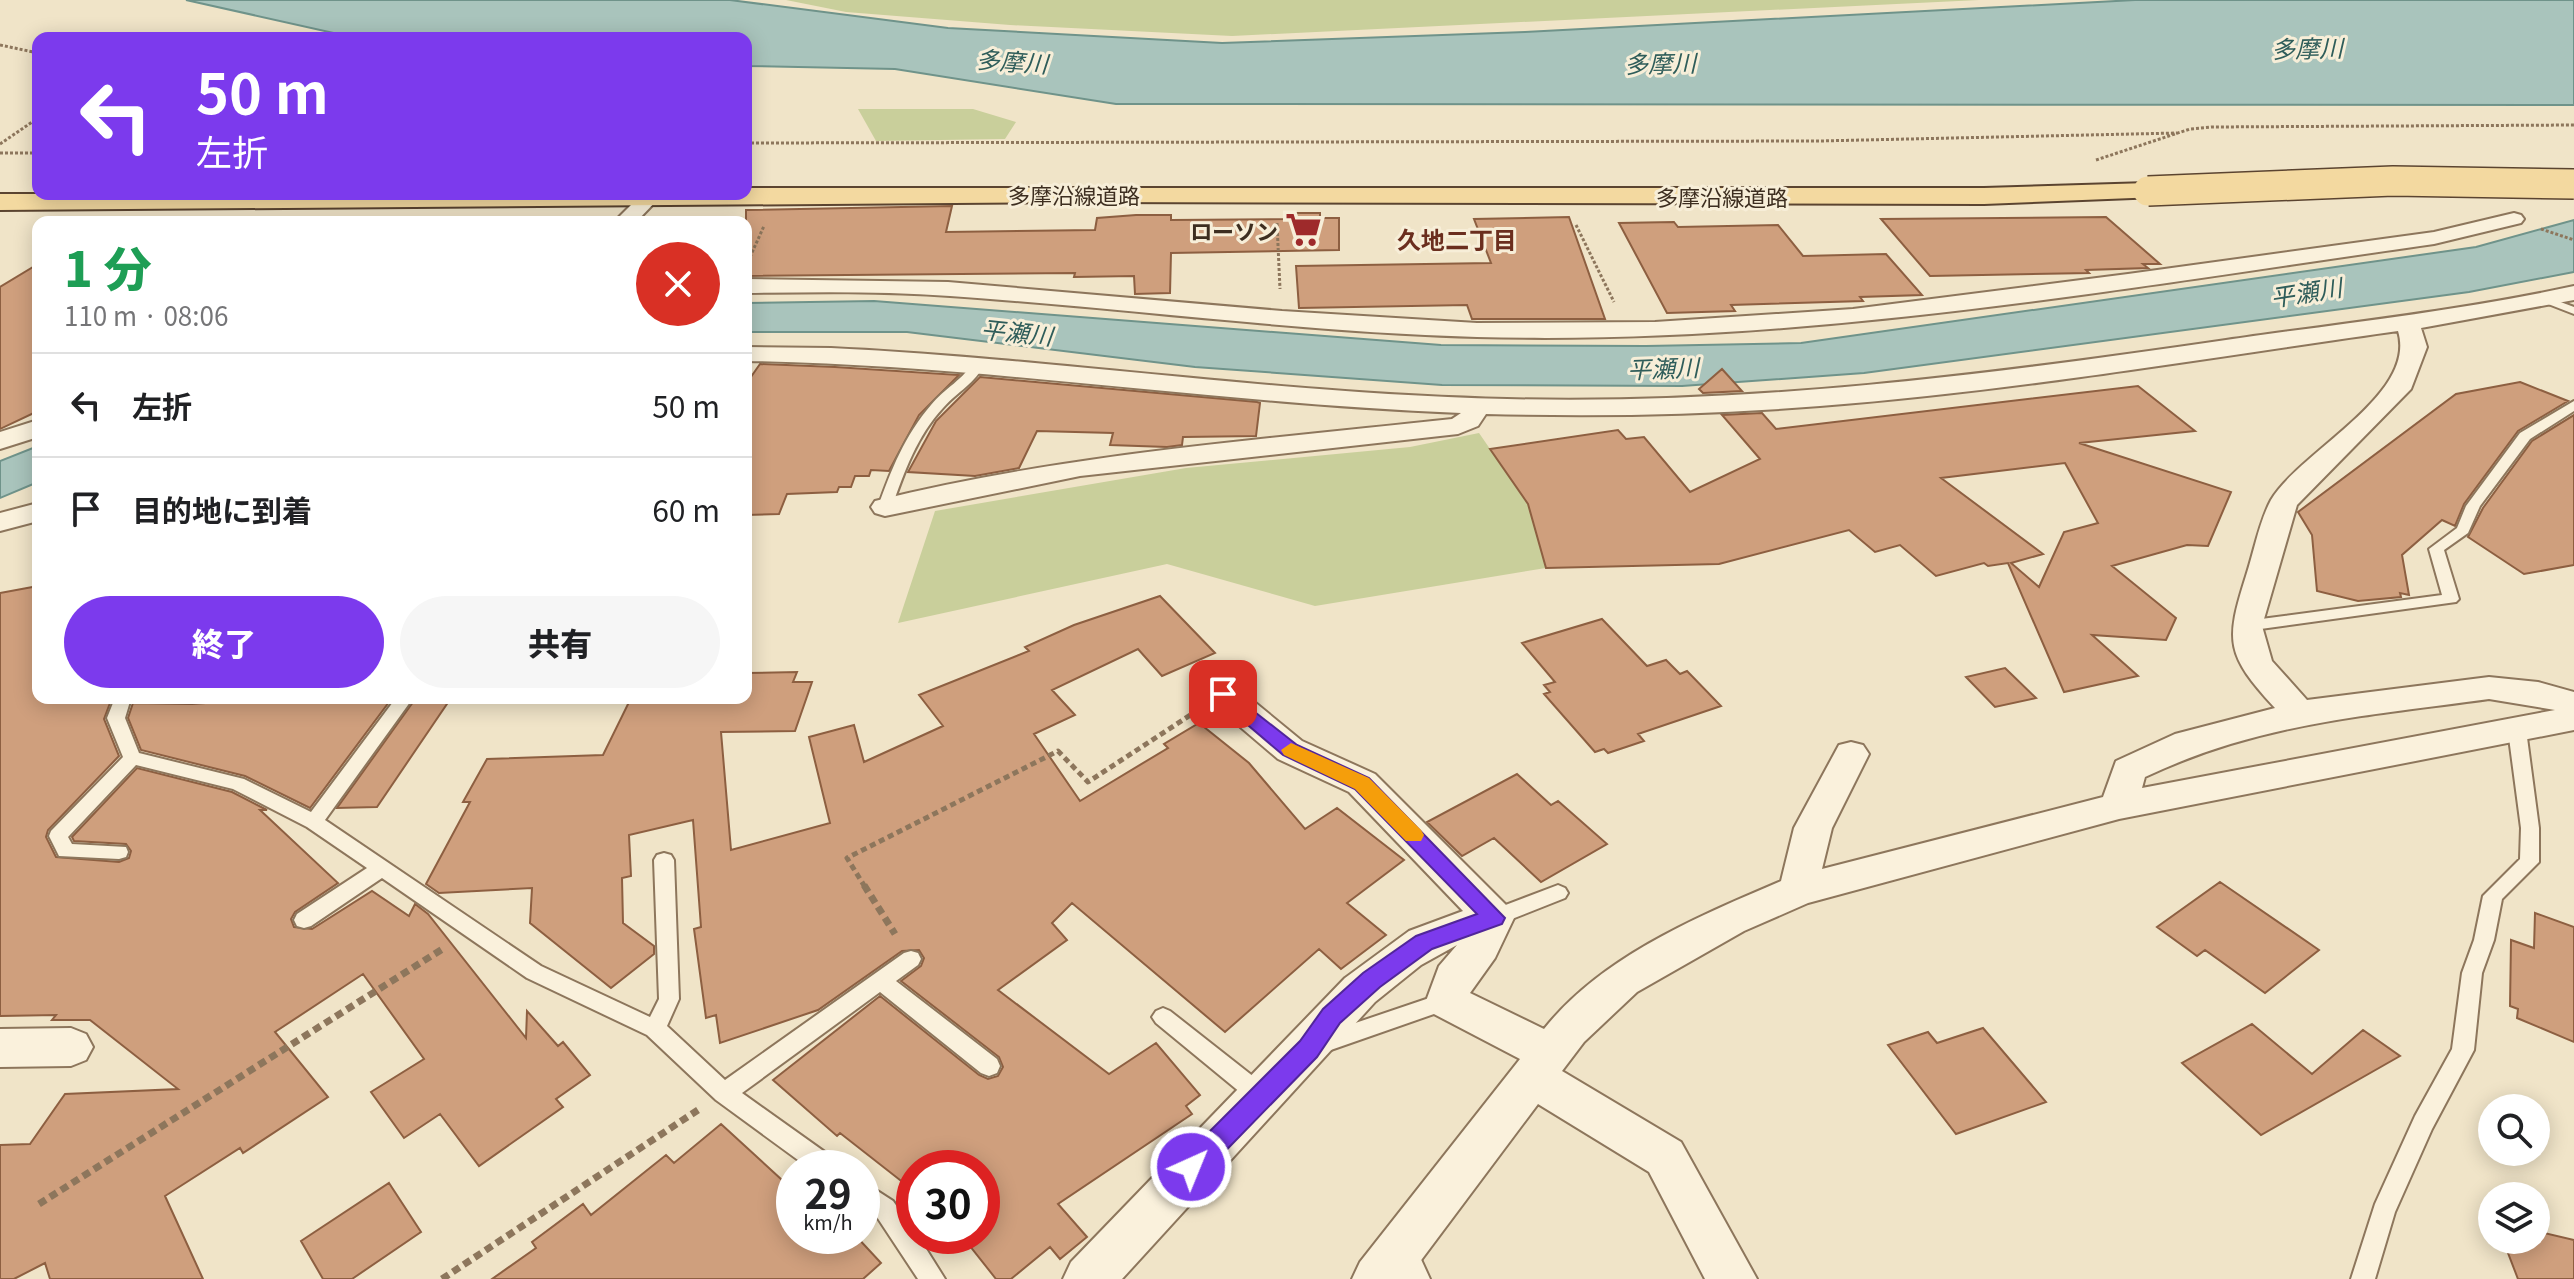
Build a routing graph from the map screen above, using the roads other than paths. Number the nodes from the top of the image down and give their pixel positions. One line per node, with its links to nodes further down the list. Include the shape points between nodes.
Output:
1 (2574, 184): 2 (main road, 多摩沿線道路, bridge, via 2393,181 1984,196)
2 (752, 196)
3 (260, 200): 5 (main road, 多摩沿線道路)
4 (647, 200): 6 (street)
5 (0, 202)
6 (630, 216)
7 (2514, 219): 8 (street, via 2434,238 1754,325 1477,330 948,289)
8 (752, 286)
9 (2574, 293): 10 (street)
10 (2547, 300): 11 (lane); 12 (street)
11 (2574, 311)
12 (2407, 322): 15 (street, via 1896,391 1640,408); 22 (street, via 2415,347 2402,384 2284,502)
13 (752, 354): 14 (street, via 859,354)
14 (979, 363): 15 (street, via 1290,395); 19 (lane, via 963,388 939,402 906,447)
15 (1479, 406): 19 (street, via 1458,426 1080,468)
16 (2572, 408): 22 (lane, via 2525,436 2473,506 2463,530 2436,549 2451,599)
17 (32, 430): 18 (street)
18 (1, 441)
19 (885, 507)
20 (32, 514): 21 (street)
21 (0, 522)
22 (2246, 626): 27 (street, via 2257,667)
23 (1223, 694): 39 (street, via 1290,750 1362,783)
24 (121, 704): 31 (lane, via 116,718)
25 (401, 704): 33 (lane)
26 (2574, 704): 27 (street, via 2538,693 2489,688)
27 (2299, 713): 32 (street, via 2187,743 2129,770)
28 (2574, 718): 29 (street)
29 (2517, 730): 32 (street); 60 (lane, via 2530,828 2529,862 2493,896 2472,973 2463,1050 2383,1212)
30 (1851, 754): 37 (street, via 1813,828)
31 (132, 758): 33 (lane, via 238,784); 34 (lane, via 58,836 66,851)
32 (2119, 806): 37 (street)
33 (314, 822): 36 (lane)
34 (119, 852)
35 (664, 860): 45 (lane, via 669,999)
36 (381, 869): 40 (lane); 45 (lane, via 534,972)
37 (1798, 890): 49 (street, via 1730,920 1622,980 1569,1029)
38 (1558, 893): 39 (lane)
39 (1494, 918): 43 (street, via 1481,946 1454,978); 48 (street, via 1424,942 1332,1016)
40 (304, 920)
41 (911, 959): 42 (lane)
42 (882, 982): 50 (lane); 51 (lane)
43 (1447, 1001): 48 (lane); 49 (street)
44 (1163, 1017): 52 (lane)
45 (655, 1029): 51 (lane)
46 (71, 1047): 47 (street)
47 (0, 1048)
48 (1308, 1049): 52 (street)
49 (1542, 1065): 55 (street); 59 (street, via 1665,1157)
50 (989, 1066)
51 (724, 1093): 53 (lane)
52 (1261, 1096): 57 (street)
53 (803, 1150)
54 (880, 1205): 56 (lane)
55 (1410, 1262): 58 (street)
56 (933, 1279)
57 (1088, 1279)
58 (1377, 1279)
59 (1732, 1279)
60 (2363, 1279)

